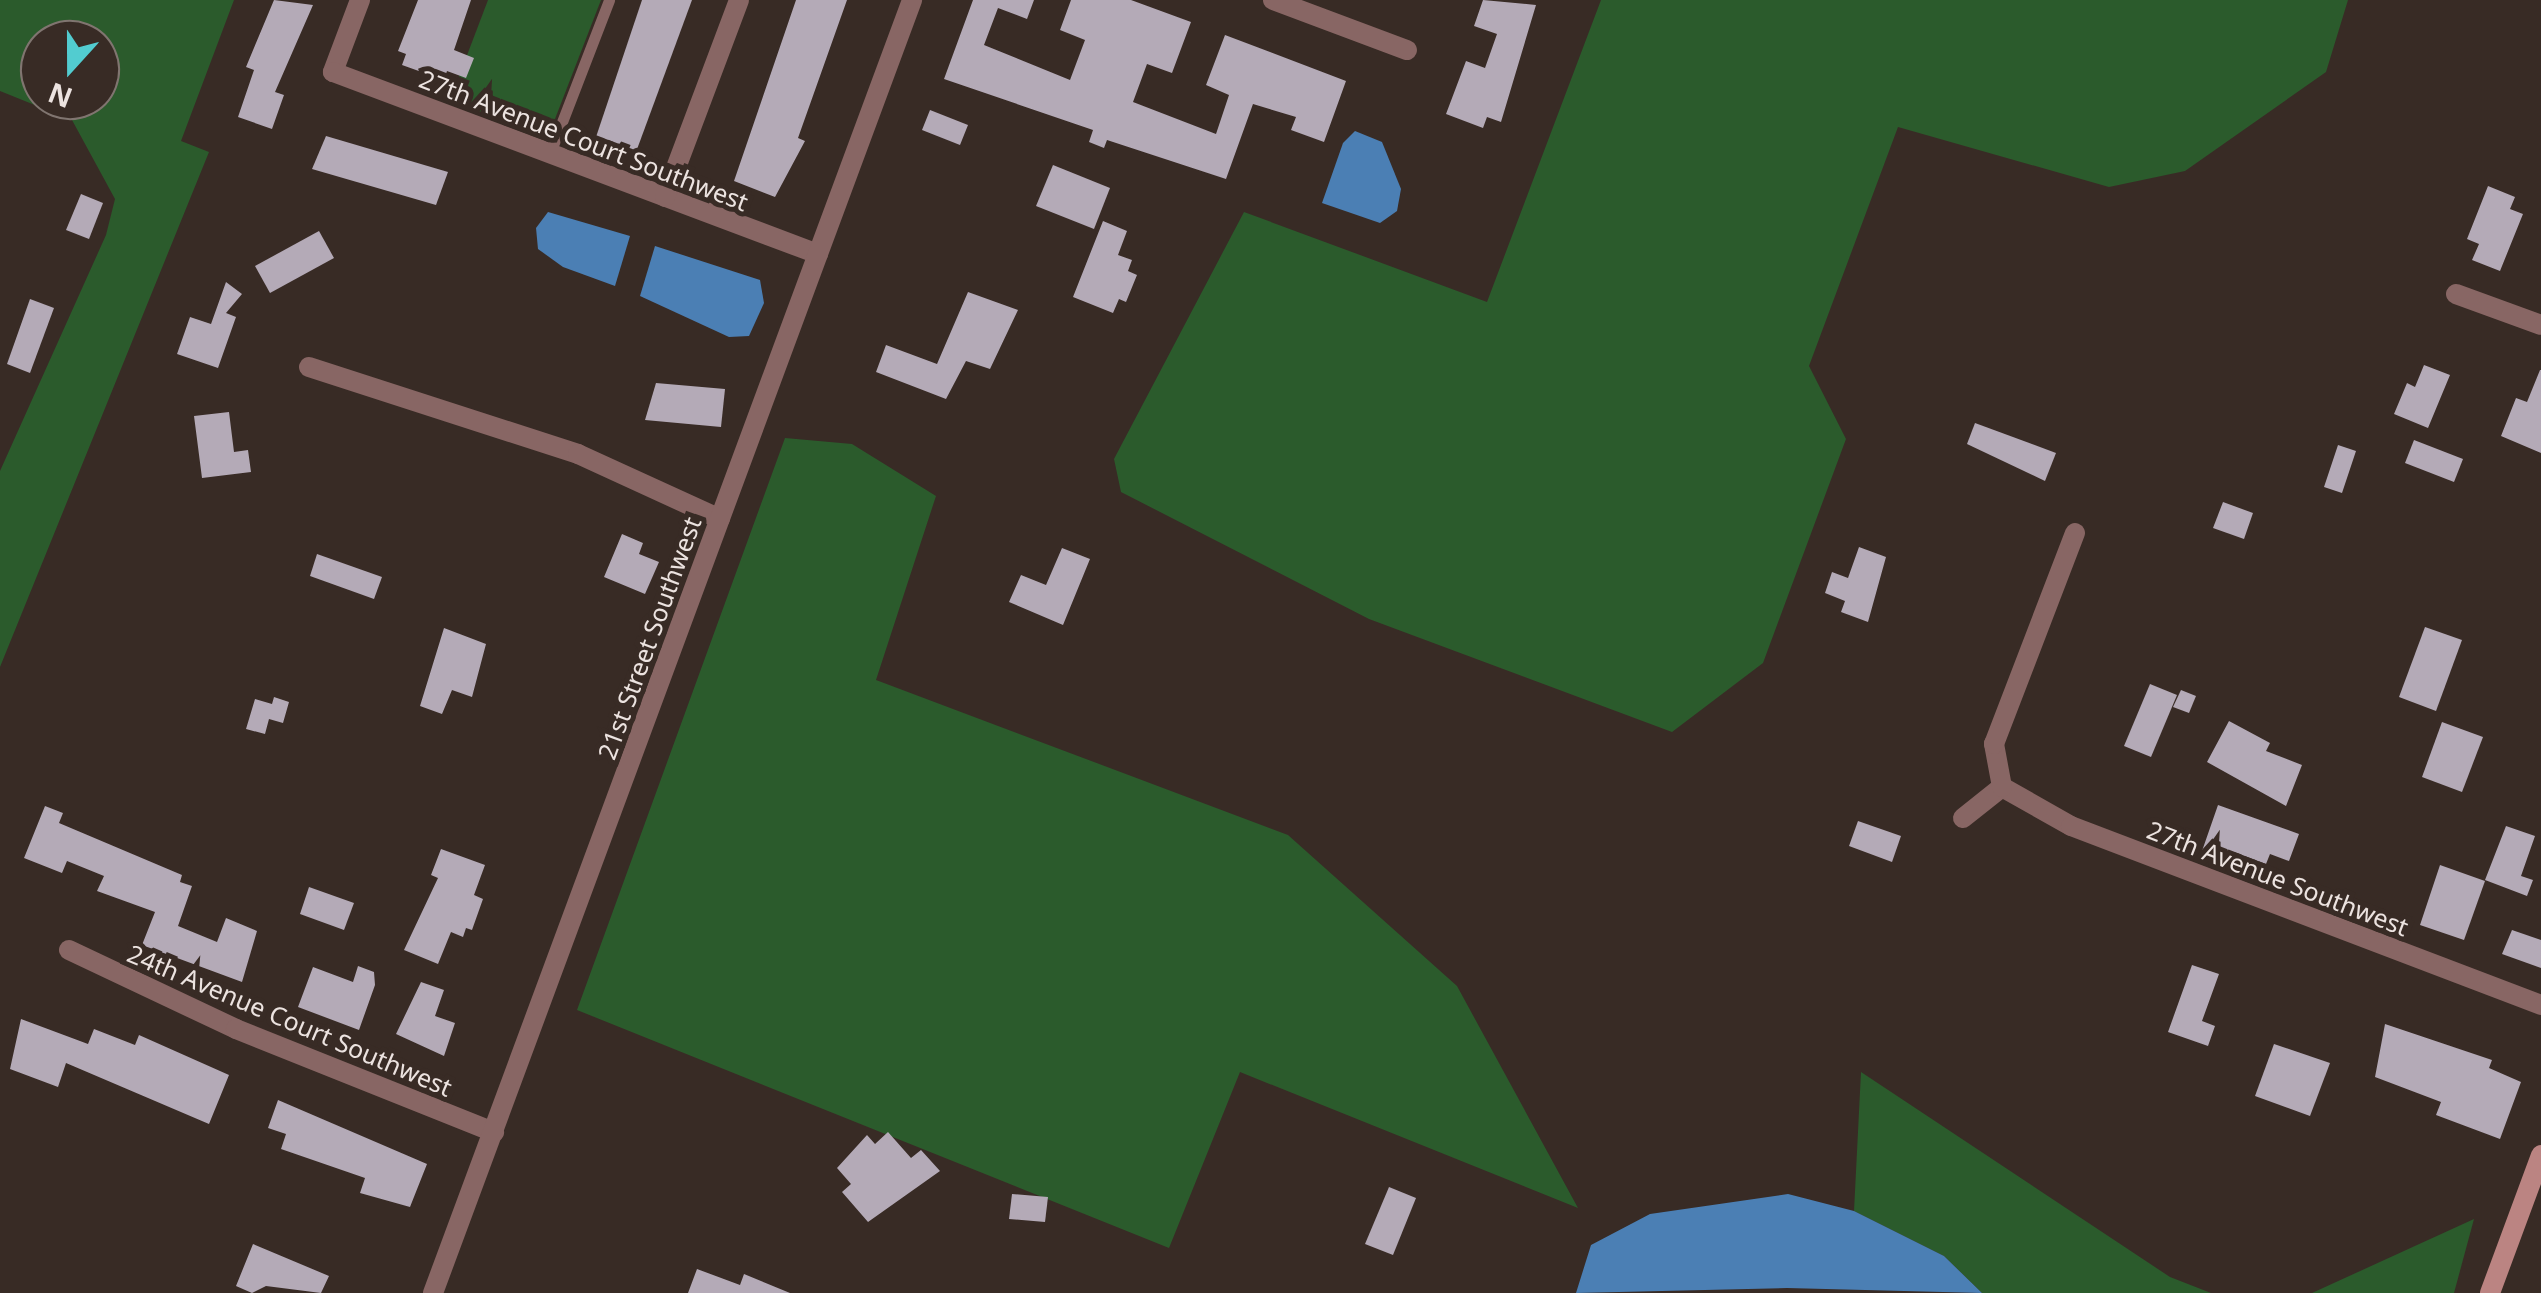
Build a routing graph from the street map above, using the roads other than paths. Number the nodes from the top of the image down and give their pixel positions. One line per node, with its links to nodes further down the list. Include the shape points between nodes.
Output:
1 (360, 0): 7 (street, 27th Avenue Court Southwest, via 333,72)
2 (609, 0): 7 (lane)
3 (740, 0): 8 (street)
4 (912, 0): 9 (street, 21st Street Southwest)
5 (1273, 0): 6 (street)
6 (1407, 50)
7 (550, 153): 8 (street, 27th Avenue Court Southwest)
8 (665, 197): 9 (street, 27th Avenue Court Southwest)
9 (818, 254): 13 (street, 21st Street Southwest)
10 (2456, 294): 11 (street)
11 (2541, 325)
12 (309, 367): 13 (street, via 578,454)
13 (720, 519): 19 (street, 21st Street Southwest)
14 (2075, 533): 15 (street, via 1994,744)
15 (2002, 787): 16 (street); 18 (street, 27th Avenue Southwest, via 2070,826)
16 (1963, 818)
17 (68, 950): 19 (street, 24th Avenue Court Southwest, via 290,1052)
18 (2541, 1005)
19 (494, 1132): 21 (street, 21st Street Southwest)
20 (2541, 1155): 22 (street)
21 (434, 1293)
22 (2490, 1293)

